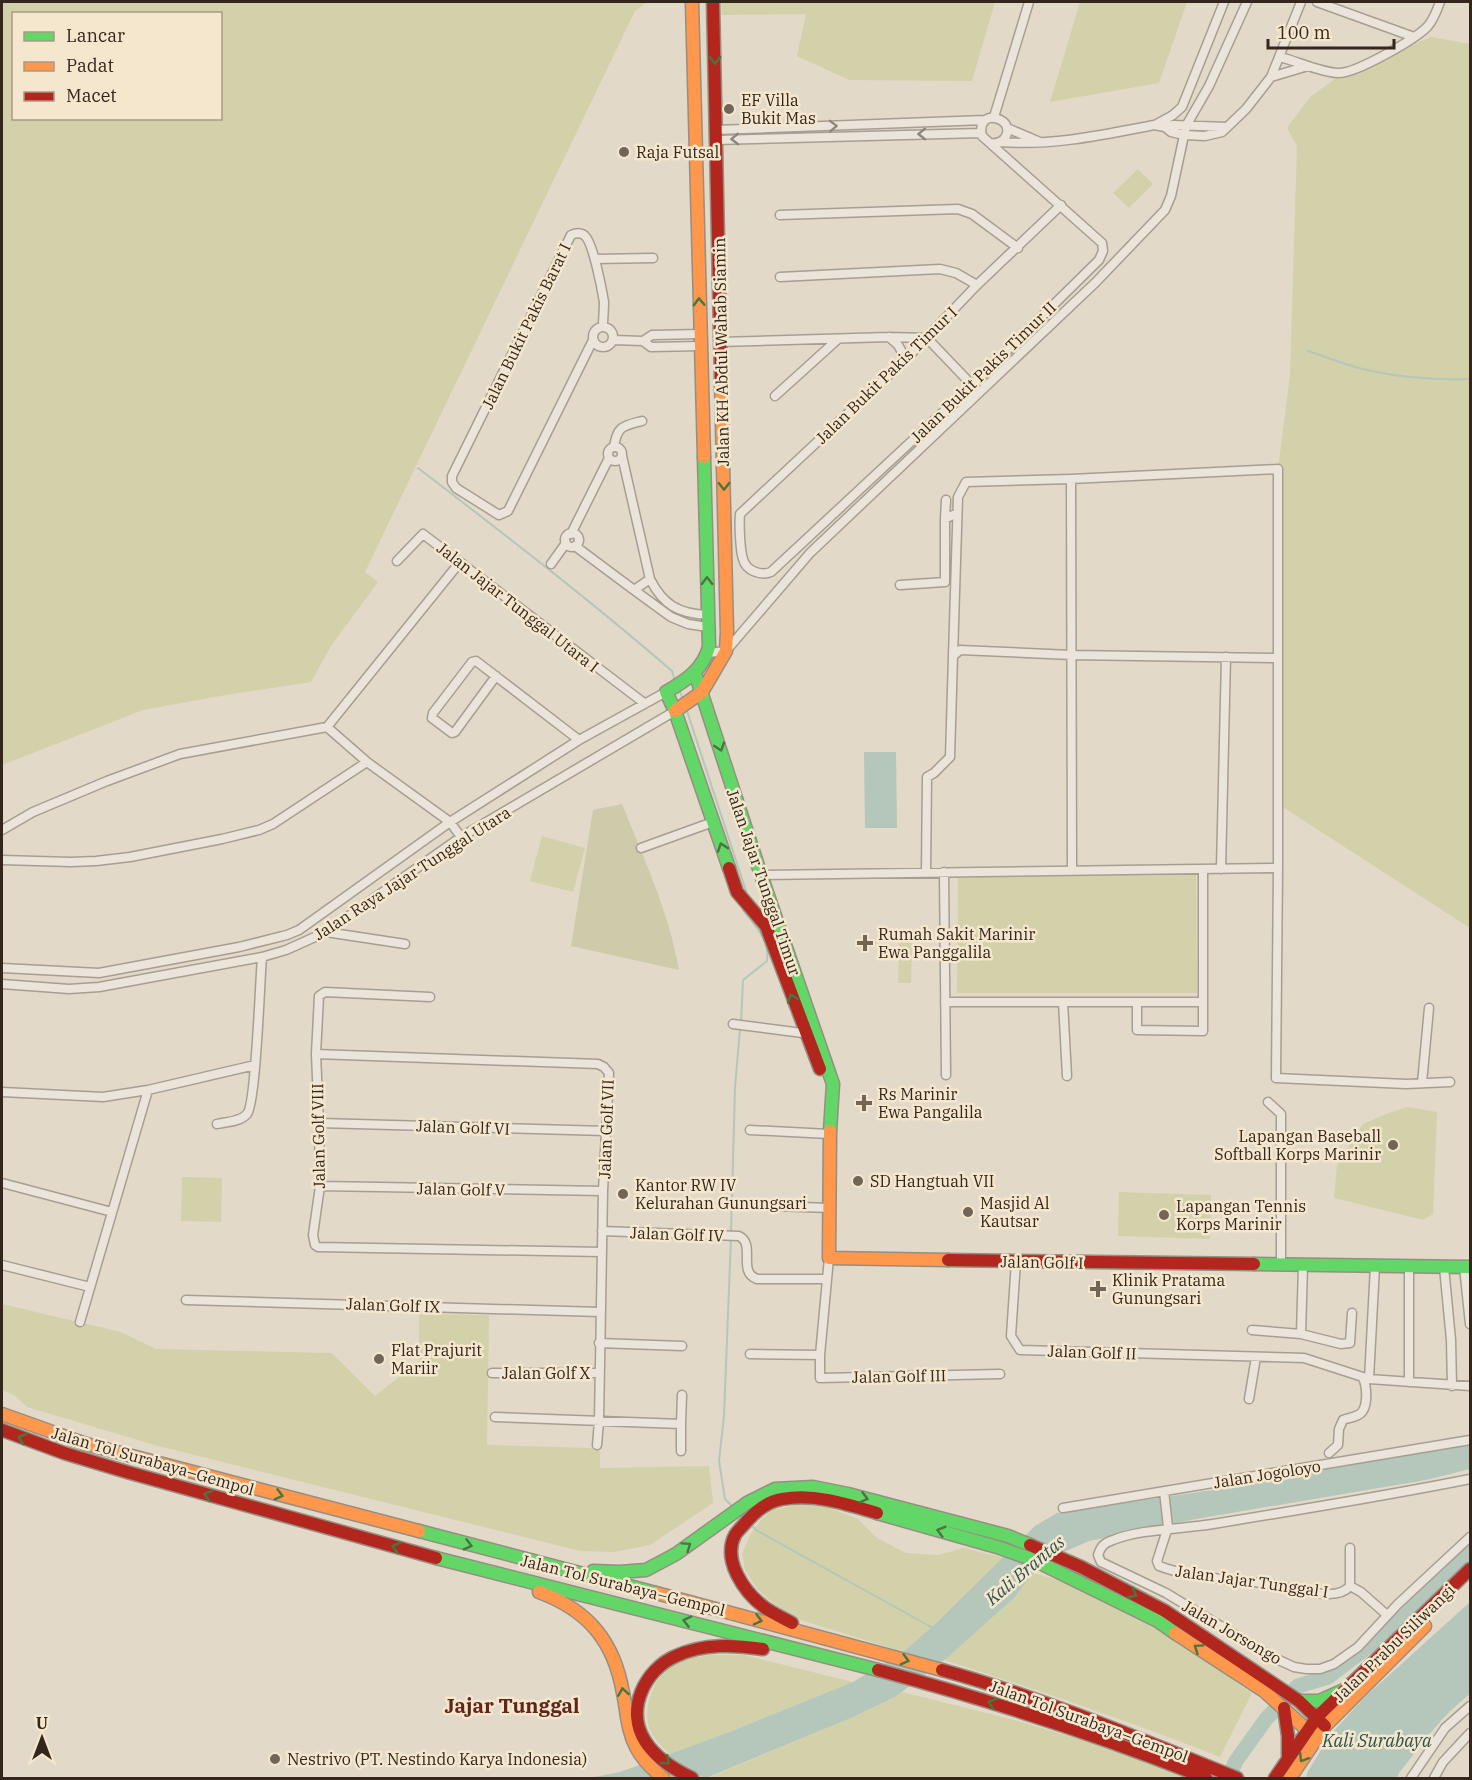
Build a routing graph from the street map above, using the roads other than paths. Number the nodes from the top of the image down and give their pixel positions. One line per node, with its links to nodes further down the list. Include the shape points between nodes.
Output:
1 (692, 2): 14 (main road, Jalan KH Abdul Wahab Siamin)
2 (713, 2): 13 (main road, Jalan KH Abdul Wahab Siamin, one-way to 13)
3 (1029, 2): 15 (street)
4 (1224, 2): 16 (street, via 1185,102 1176,113)
5 (1246, 2): 20 (street)
6 (1301, 2): 10 (street)
7 (1317, 2): 9 (street)
8 (1440, 2): 9 (street, via 1434,18)
9 (1414, 37): 11 (street, via 1348,73 1333,73)
10 (1280, 57): 11 (street); 12 (street)
11 (1309, 65): 12 (street)
12 (1271, 77): 20 (street, via 1227,127)
13 (716, 112): 14 (main road); 22 (main road, Jalan KH Abdul Wahab Siamin)
14 (694, 113): 39 (main road, Jalan KH Abdul Wahab Siamin, one-way to 14)
15 (989, 119): 17 (street, one-way to 15); 19 (street, via 1002,120); 21 (street, via 982,124)
16 (1154, 126): 20 (street, via 1173,125); 26 (street)
17 (801, 127): 18 (street); 23 (street)
18 (771, 128): 22 (street); 24 (street)
19 (1007, 128): 25 (street, via 1006,136); 26 (street)
20 (1185, 130): 66 (street, via 1165,210 1095,283 810,554)
21 (981, 133): 23 (street, one-way to 23); 25 (street, via 984,139)
22 (716, 135): 24 (street, one-way to 22); 41 (main road, Jalan KH Abdul Wahab Siamin)
23 (801, 137): 24 (street)
24 (771, 138)
25 (995, 143): 26 (street); 27 (street, Jalan Bukit Pakis Timur II)
26 (1043, 144)
27 (1061, 206): 29 (street, Jalan Bukit Pakis Timur I); 43 (street, Jalan Bukit Pakis Timur II, via 1102,243 1099,260)
28 (780, 214): 29 (street, via 958,209 972,214)
29 (1018, 248): 33 (street, Jalan Bukit Pakis Timur I)
30 (653, 258): 31 (street)
31 (595, 259): 34 (street, Jalan Bukit Pakis Barat I, via 604,303); 37 (street, Jalan Bukit Pakis Barat I, via 584,235 571,235 452,476 456,488 499,515 508,511)
32 (780, 277): 33 (street, via 940,269)
33 (976, 285): 36 (street, Jalan Bukit Pakis Timur I)
34 (603, 326): 37 (street, via 593,333); 38 (street, via 612,330)
35 (889, 337): 36 (street); 40 (street); 42 (street)
36 (927, 338): 42 (street, Jalan Bukit Pakis Timur I); 43 (street)
37 (593, 340): 38 (street, via 603,347)
38 (613, 340): 39 (street, via 643,341 651,347)
39 (700, 340): 44 (main road, Jalan KH Abdul Wahab Siamin)
40 (837, 340): 41 (street); 46 (street)
41 (720, 342): 45 (main road, Jalan KH Abdul Wahab Siamin)
42 (906, 359): 58 (street, Jalan Bukit Pakis Timur I, via 740,514)
43 (972, 385): 58 (street, Jalan Bukit Pakis Timur II, via 771,572 758,574 744,563)
44 (702, 393): 45 (main road, via 711,398); 48 (main road, Jalan KH Abdul Wahab Siamin)
45 (721, 393): 47 (main road, Jalan KH Abdul Wahab Siamin)
46 (775, 396)
47 (722, 419): 48 (main road, via 712,416); 66 (main road, Jalan KH Abdul Wahab Siamin, one-way to 66)
48 (703, 420): 65 (main road, Jalan KH Abdul Wahab Siamin, one-way to 48)
49 (642, 421): 50 (street, via 619,429)
50 (614, 447): 51 (street, via 622,450); 52 (street)
51 (622, 456): 52 (street, via 616,461); 62 (street)
52 (609, 458): 57 (street, via 571,534 565,538)
53 (1071, 479): 55 (street, via 966,482 957,497); 68 (street); 71 (street, via 1278,469)
54 (946, 500): 56 (street)
55 (957, 513): 56 (street); 69 (street)
56 (945, 519): 63 (street, via 945,582)
57 (570, 545): 61 (street); 64 (street)
58 (742, 556)
59 (397, 561): 60 (street, Jalan Jajar Tunggal Utara I, via 423,534)
60 (460, 562): 76 (street, Jalan Jajar Tunggal Utara I); 78 (street)
61 (551, 564)
62 (650, 579): 64 (street); 65 (street, via 665,602)
63 (900, 585)
64 (634, 590): 65 (street, via 671,617 688,624)
65 (708, 621): 67 (main road, Jalan KH Abdul Wahab Siamin)
66 (726, 651): 67 (street); 75 (main road, Jalan KH Abdul Wahab Siamin)
67 (708, 653): 72 (main road)
68 (1071, 655): 69 (street, via 960,650); 70 (street); 90 (street)
69 (953, 656): 91 (street, via 950,757 927,777)
70 (1226, 657): 71 (street); 89 (street)
71 (1278, 658): 87 (street)
72 (693, 674): 74 (main road, Jalan Raya Jajar Tunggal Utara); 75 (main road, Jalan Jajar Tunggal Timur)
73 (495, 676): 73 (street, via 472,662 432,718 455,732); 79 (street)
74 (669, 691): 76 (street, Jalan Raya Jajar Tunggal Utara); 77 (main road, Jalan Jajar Tunggal Timur)
75 (701, 693): 77 (main road, Jalan Raya Jajar Tunggal Utara); 93 (main road, Jalan Jajar Tunggal Timur, one-way to 93)
76 (644, 704): 79 (street, Jalan Raya Jajar Tunggal Utara)
77 (677, 709): 82 (main road, Jalan Jajar Tunggal Timur); 84 (street, Jalan Raya Jajar Tunggal Utara)
78 (327, 727): 80 (street); 83 (street, via 180,754 96,785)
79 (579, 740): 81 (street, Jalan Raya Jajar Tunggal Utara)
80 (367, 762): 81 (street); 86 (street, via 259,830 96,861)
81 (450, 822): 84 (street); 98 (street, Jalan Raya Jajar Tunggal Utara, via 288,935)
82 (713, 822): 85 (street); 108 (main road, Jalan Jajar Tunggal Timur, one-way to 82, via 766,926 737,892)
83 (2, 830)
84 (460, 837): 94 (street, Jalan Raya Jajar Tunggal Utara)
85 (641, 848)
86 (2, 860)
87 (1278, 868): 89 (street); 114 (street, via 1276,1078)
88 (1203, 869): 89 (street); 90 (street); 105 (street)
89 (1221, 869)
90 (1072, 870): 92 (street)
91 (926, 872): 92 (street); 93 (street)
92 (944, 872): 102 (street)
93 (760, 875): 108 (main road, Jalan Jajar Tunggal Timur)
94 (326, 932): 95 (street); 96 (street, Jalan Raya Jajar Tunggal Utara)
95 (405, 944)
96 (262, 957): 100 (street, Jalan Raya Jajar Tunggal Utara); 110 (street)
97 (2, 968): 98 (street, Jalan Raya Jajar Tunggal Utara)
98 (99, 973): 100 (street)
99 (2, 984): 100 (street, Jalan Raya Jajar Tunggal Utara)
100 (99, 987)
101 (430, 997): 109 (street, Jalan Golf VIII, via 321,994)
102 (945, 1002): 103 (street); 111 (street)
103 (1064, 1002): 104 (street); 112 (street)
104 (1137, 1002): 105 (street); 105 (street, via 1137,1030 1203,1031)
105 (1203, 1002)
106 (1429, 1008): 114 (street)
107 (733, 1024): 108 (street)
108 (811, 1034): 122 (main road, Jalan Jajar Tunggal Timur, via 833,1084)
109 (316, 1054): 118 (street, Jalan Golf VIII); 121 (street, Jalan Golf VII, via 598,1064 609,1072)
110 (255, 1065): 115 (street); 119 (street, via 247,1114)
111 (946, 1075)
112 (1067, 1076)
113 (1450, 1082): 114 (street)
114 (1422, 1083)
115 (148, 1090): 116 (street, via 103,1097); 128 (street)
116 (2, 1092)
117 (1268, 1102): 134 (street, via 1281,1114)
118 (319, 1123): 121 (street, Jalan Golf VI); 124 (street, Jalan Golf VIII)
119 (217, 1124)
120 (750, 1130): 122 (street)
121 (606, 1131): 125 (street, Jalan Golf VII)
122 (829, 1134): 127 (main road, Jalan Jajar Tunggal Timur)
123 (2, 1183): 128 (street)
124 (320, 1186): 125 (street, Jalan Golf V); 130 (street, Jalan Golf VIII, via 313,1235 318,1247)
125 (603, 1191): 129 (street, Jalan Golf VII)
126 (748, 1206): 127 (street)
127 (829, 1208): 131 (main road, Jalan Jajar Tunggal Timur)
128 (112, 1212): 141 (street)
129 (602, 1232): 130 (street, Jalan Golf VII); 140 (street, Jalan Golf IV, via 739,1236 746,1243 747,1272 752,1277)
130 (602, 1252): 143 (street, Jalan Golf VII)
131 (829, 1258): 132 (main road, Jalan Golf I); 140 (street, Jalan Golf III)
132 (1016, 1261): 134 (main road, Jalan Golf I); 153 (street, Jalan Golf II, via 1011,1336 1020,1350)
133 (2, 1265): 141 (street)
134 (1281, 1265): 135 (main road, Jalan Golf I)
135 (1303, 1265): 136 (main road, Jalan Golf I); 148 (street)
136 (1375, 1266): 137 (main road, Jalan Golf I); 157 (street)
137 (1409, 1266): 138 (main road, Jalan Golf I); 158 (street)
138 (1444, 1267): 139 (main road, Jalan Golf I); 159 (street)
139 (1467, 1267): 146 (street)
140 (826, 1279): 152 (street, Jalan Golf III)
141 (90, 1287): 145 (street)
142 (186, 1300): 143 (street, Jalan Golf IX)
143 (600, 1312): 149 (street, Jalan Golf VII)
144 (1352, 1313): 148 (street, via 1350,1343)
145 (80, 1322)
146 (1470, 1324)
147 (1252, 1330): 148 (street)
148 (1301, 1334)
149 (599, 1343): 150 (street); 155 (street, Jalan Golf VII)
150 (682, 1346)
151 (750, 1354): 152 (street)
152 (820, 1355): 156 (street, Jalan Golf III, via 820,1378)
153 (1256, 1357): 157 (street, Jalan Golf II, via 1304,1358); 162 (street)
154 (492, 1373): 155 (street, Jalan Golf X)
155 (599, 1373): 165 (street, Jalan Golf VII)
156 (1000, 1374)
157 (1366, 1379): 158 (street, Jalan Golf II); 171 (street, via 1363,1411 1343,1420 1338,1445)
158 (1409, 1382): 159 (street, Jalan Golf II)
159 (1452, 1386): 160 (street, Jalan Golf II)
160 (1470, 1386)
161 (682, 1395): 166 (street)
162 (1249, 1399)
163 (2, 1414): 179 (main road, Jalan Tol Surabaya–Gempol, one-way to 179, via 86,1444)
164 (495, 1417): 165 (street)
165 (599, 1422): 166 (street); 169 (street, Jalan Golf VII)
166 (681, 1424): 170 (street)
167 (2, 1430): 180 (main road, Jalan Tol Surabaya–Gempol, one-way to 167, via 121,1470)
168 (1470, 1440): 173 (street, Jalan Jogoloyo)
169 (597, 1445)
170 (681, 1451)
171 (1329, 1453)
172 (1470, 1479): 176 (street)
173 (1164, 1493): 175 (street, Jalan Jogoloyo); 176 (street, Jalan Jajar Tunggal I)
174 (752, 1507): 179 (main road, one-way to 174, via 576,1570 646,1570 729,1517); 185 (main road, via 735,1535 732,1549 732,1563 746,1590 764,1607); 188 (main road, one-way to 174, via 1067,1575 997,1547 822,1499 779,1499); 188 (main road, one-way to 188, via 775,1489 813,1487 1008,1536 1082,1567 1165,1611)
175 (1063, 1508)
176 (1168, 1529): 183 (street, Jalan Jajar Tunggal I, via 1157,1563 1171,1571 1327,1594); 186 (street, Jalan Jorsongo, via 1115,1539 1101,1547 1101,1562 1166,1593)
177 (1470, 1537): 184 (street, Jalan Jorsongo)
178 (1350, 1548): 183 (street, Jalan Jajar Tunggal I)
179 (490, 1551): 185 (main road, Jalan Tol Surabaya–Gempol, one-way to 185)
180 (455, 1563): 187 (main road, Jalan Tol Surabaya–Gempol, one-way to 180); 197 (main road, one-way to 180, via 630,1737 620,1678 611,1655 581,1614 553,1597)
181 (1470, 1569): 190 (main road, Jalan Prabu Siliwangi)
182 (1470, 1581): 194 (main road, Jalan Prabu Siliwangi)
183 (1350, 1586): 184 (street, Jalan Jajar Tunggal I)
184 (1387, 1615): 186 (street, Jalan Jorsongo, via 1358,1647 1320,1669 1294,1667)
185 (819, 1636): 203 (main road, Jalan Tol Surabaya–Gempol, one-way to 203, via 974,1679 1073,1713)
186 (1251, 1644): 188 (street)
187 (825, 1656): 197 (main road, via 709,1646 663,1662 647,1677 639,1692); 202 (main road, Jalan Tol Surabaya–Gempol, one-way to 187, via 1063,1724)
188 (1233, 1665): 189 (main road)
189 (1270, 1688): 191 (main road); 193 (main road)
190 (1346, 1689): 191 (main road, via 1319,1701); 194 (main road, Jalan Prabu Siliwangi)
191 (1297, 1700): 194 (main road)
192 (1470, 1706): 206 (street, via 1445,1728)
193 (1283, 1707): 195 (main road); 198 (main road)
194 (1321, 1722): 195 (main road)
195 (1312, 1734): 198 (main road); 205 (main road, one-way to 205)
196 (1469, 1738): 199 (street, via 1443,1761)
197 (639, 1744): 200 (main road, via 652,1770); 201 (main road, one-way to 201)
198 (1288, 1758): 204 (main road)
199 (1436, 1778)
200 (663, 1779)
201 (692, 1779)
202 (1206, 1779)
203 (1237, 1779)
204 (1275, 1779)
205 (1290, 1779)
206 (1411, 1779)

